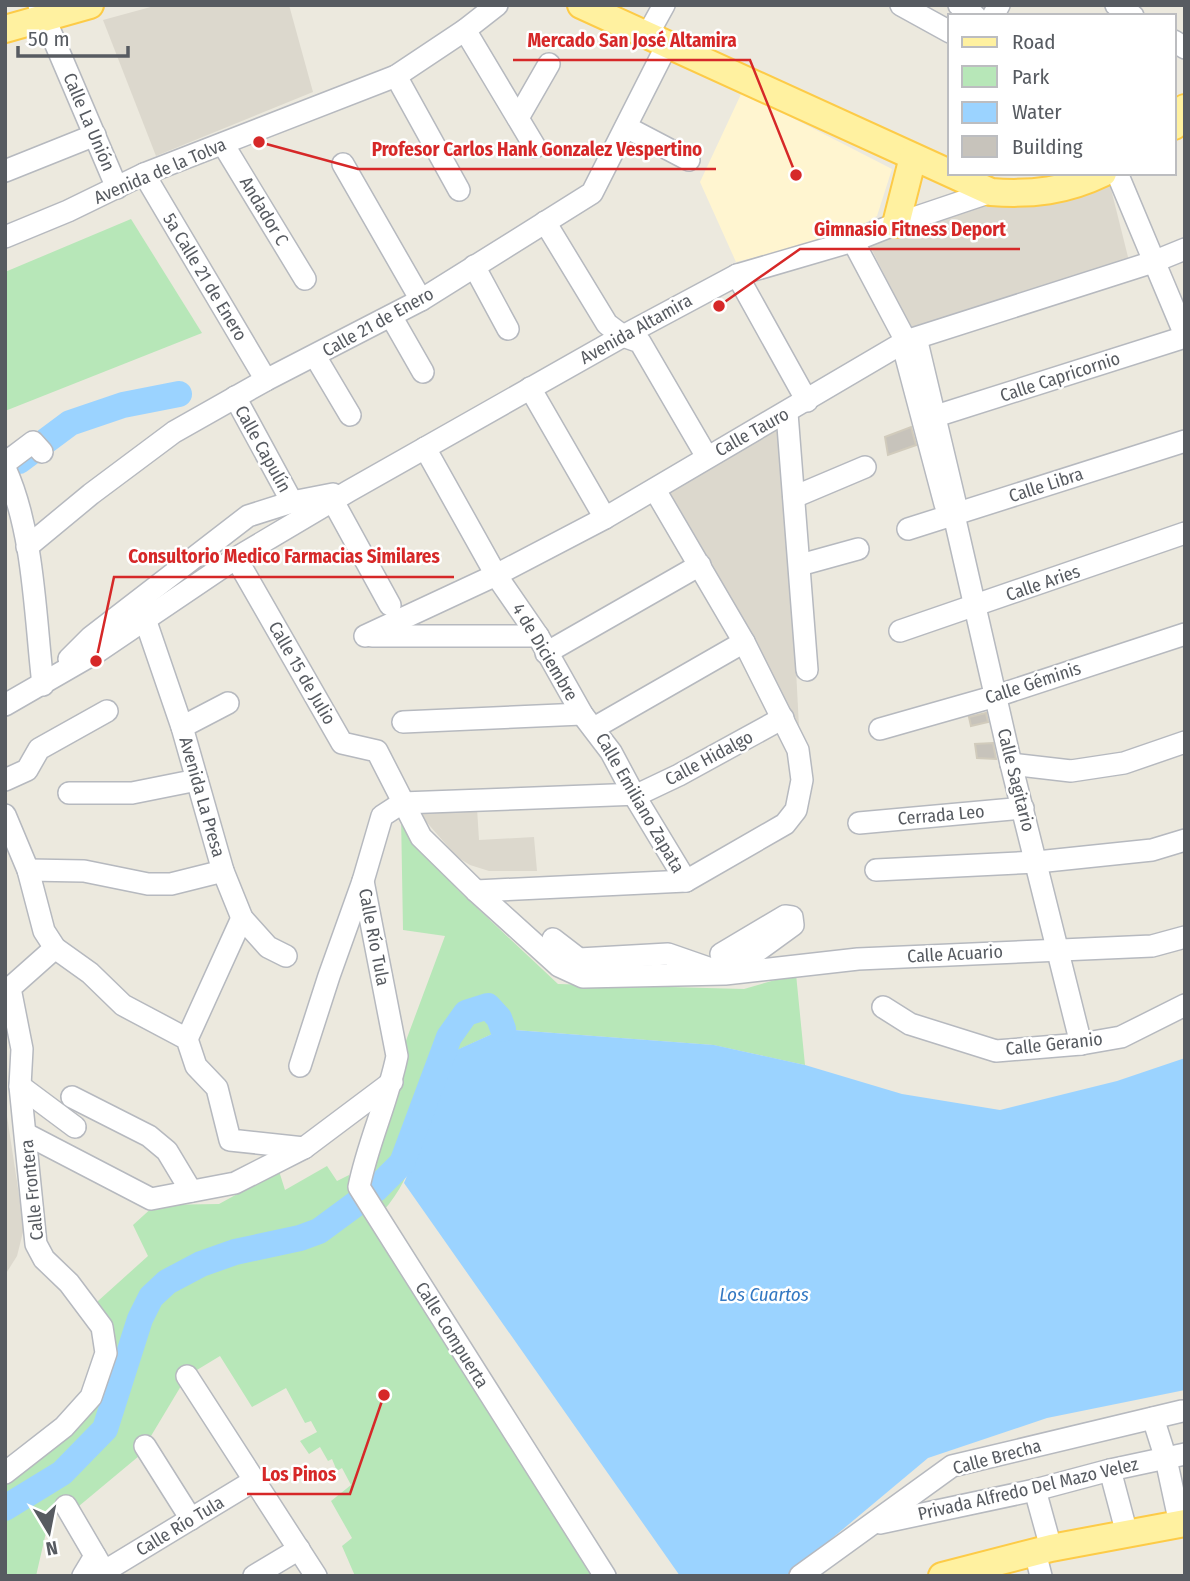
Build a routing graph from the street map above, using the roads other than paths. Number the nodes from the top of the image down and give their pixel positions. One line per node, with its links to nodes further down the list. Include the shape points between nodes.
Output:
1 (90, 5): 6 (main road)
2 (497, 5): 8 (street, Avenida de la Tolva)
3 (581, 5): 10 (main road)
4 (664, 5): 10 (street, Calle 21 de Enero)
5 (901, 5): 9 (street)
6 (41, 11): 7 (main road); 15 (street, Calle La Unión)
7 (5, 29)
8 (465, 30): 12 (street, Avenida de la Tolva); 13 (street)
9 (948, 31)
10 (658, 38): 14 (street, Calle 21 de Enero); 18 (main road)
11 (549, 64): 13 (street)
12 (396, 76): 16 (street, Avenida de la Tolva); 28 (street)
13 (518, 118): 17 (street)
14 (626, 127): 19 (street); 30 (street, Calle 21 de Enero, via 592,193)
15 (95, 135): 21 (street); 27 (street, Calle La Unión)
16 (223, 144): 23 (street, Avenida de la Tolva); 38 (street, Andador C)
17 (535, 147)
18 (913, 157): 22 (main road); 31 (main road)
19 (689, 160)
20 (343, 164): 39 (street)
21 (5, 171)
22 (948, 173)
23 (144, 174): 27 (street, Avenida de la Tolva); 48 (street, 5a Calle 21 de Enero)
24 (953, 175): 29 (main road)
25 (1099, 175): 29 (main road, Avenida Altamira, via 1054,191)
26 (1118, 175): 35 (street)
27 (117, 188): 32 (street, Avenida de la Tolva)
28 (459, 190)
29 (991, 192): 31 (street, Avenida Altamira)
30 (545, 222): 36 (street, Calle 21 de Enero); 42 (street, via 607,324)
31 (895, 224): 33 (street, Avenida Altamira)
32 (5, 237)
33 (853, 240): 37 (street, Avenida Altamira); 44 (street)
34 (1185, 249): 35 (street, Calle Tauro)
35 (1153, 262): 43 (street); 44 (street, Calle Tauro)
36 (474, 266): 39 (street, Calle 21 de Enero); 41 (street)
37 (737, 275): 42 (street, Avenida Altamira); 51 (street)
38 (305, 279)
39 (421, 300): 40 (street, Calle 21 de Enero)
40 (391, 316): 46 (street, Calle 21 de Enero); 47 (street)
41 (508, 329)
42 (623, 336): 49 (street, Avenida Altamira); 58 (street, via 640,342)
43 (1185, 336): 54 (street, Calle Capricornio)
44 (906, 341): 51 (street, Calle Tauro); 54 (street, Calle Sagitario, via 918,346); 65 (street, Calle Sagitario, via 905,353 945,504)
45 (1185, 348): 54 (street, Calle Capricornio)
46 (315, 356): 48 (street, Calle 21 de Enero); 53 (street)
47 (423, 372)
48 (265, 380): 50 (street, Calle 21 de Enero)
49 (530, 388): 57 (street, Avenida Altamira); 66 (street)
50 (235, 397): 64 (street, Calle Capulín); 69 (street, Calle 21 de Enero, via 174,432)
51 (807, 401): 52 (street, Calle Tauro)
52 (787, 413): 58 (street, Calle Tauro); 63 (street)
53 (350, 415)
54 (937, 422): 65 (street, Calle Sagitario)
55 (1185, 441): 65 (street, Calle Libra)
56 (37, 447): 60 (street)
57 (425, 448): 62 (street, Avenida Altamira); 74 (street, 4 de Diciembre)
58 (707, 457): 61 (street, Calle Tauro)
59 (865, 467): 63 (street)
60 (7, 472): 69 (street)
61 (655, 490): 66 (street, Calle Tauro); 72 (street)
62 (341, 496): 64 (street, Avenida Altamira); 71 (street, Avenida Altamira); 75 (street)
63 (794, 497): 73 (street)
64 (292, 502): 83 (street, Avenida Altamira, via 248,516 91,637)
65 (954, 515): 67 (street, Calle Libra); 76 (street, Calle Sagitario)
66 (605, 518): 74 (street, Calle Tauro)
67 (908, 529)
68 (1185, 533): 76 (street, Calle Aries)
69 (27, 547): 83 (street)
70 (858, 549): 73 (street)
71 (236, 558): 77 (street, Avenida Altamira); 99 (street, Calle 15 de Julio, via 342,743 377,751)
72 (700, 565): 80 (street); 81 (street)
73 (800, 565): 82 (street)
74 (496, 575): 81 (street, 4 de Diciembre); 81 (street, Calle Tauro, via 365,636)
75 (390, 605)
76 (975, 607): 78 (street, Calle Aries); 84 (street, Calle Sagitario)
77 (145, 619): 83 (street, Avenida Altamira); 91 (street, Avenida La Presa)
78 (900, 631)
79 (1185, 634): 84 (street, Calle Géminis)
80 (744, 642): 88 (street); 89 (street, Calle Emiliano Zapata)
81 (542, 645): 89 (street, 4 de Diciembre)
82 (807, 670)
83 (43, 685): 86 (street, Avenida Altamira)
84 (996, 696): 92 (street, Calle Géminis); 94 (street, Calle Sagitario)
85 (228, 703): 91 (street)
86 (5, 705)
87 (107, 711): 95 (street, via 39,749 27,770)
88 (783, 718): 98 (street, Calle Hidalgo); 109 (street, via 798,750 802,780 796,810 785,824)
89 (588, 721): 90 (street); 98 (street, Calle Emiliano Zapata)
90 (403, 723)
91 (182, 727): 96 (street, Avenida La Presa)
92 (880, 729)
93 (1185, 742): 94 (street, via 1124,763 1071,771)
94 (1011, 764): 100 (street, Calle Sagitario)
95 (5, 780)
96 (197, 780): 97 (street, via 132,793); 107 (street, Avenida La Presa)
97 (69, 793)
98 (634, 795): 99 (street); 109 (street, Calle Emiliano Zapata)
99 (402, 803): 108 (street, Calle Río Tula, via 382,816); 110 (street, Calle Acuario, via 421,837)
100 (1023, 808): 102 (street, Cerrada Leo); 104 (street, Calle Sagitario)
101 (5, 815): 105 (street)
102 (859, 822)
103 (1185, 841): 104 (street, via 1152,850)
104 (1037, 862): 106 (street); 115 (street, Calle Sagitario)
105 (28, 870): 107 (street, via 84,871 148,884 171,884); 114 (street, via 44,931)
106 (876, 870)
107 (223, 871): 111 (street, Avenida La Presa)
108 (363, 881): 122 (street); 123 (street, Calle Río Tula, via 397,1056)
109 (686, 881): 110 (street)
110 (476, 891): 117 (street, Calle Acuario, via 559,966 583,977)
111 (242, 918): 116 (street, Avenida La Presa, via 268,947); 120 (street)
112 (1185, 937): 115 (street, Calle Acuario, via 1152,946)
113 (553, 939): 117 (street, via 579,960 668,954)
114 (55, 948): 120 (street, via 90,973 122,1005); 124 (street, Calle Frontera, via 10,988 22,1048)
115 (1058, 949): 117 (street, Calle Acuario); 121 (street, Calle Sagitario)
116 (286, 956)
117 (723, 964)
118 (1185, 1005): 121 (street, Calle Geranio, via 1121,1037)
119 (883, 1007): 121 (street, Calle Geranio, via 910,1024 996,1051)
120 (187, 1040): 128 (street, via 196,1066 218,1088 230,1140)
121 (1081, 1044)
122 (300, 1066)
123 (392, 1082): 128 (street); 151 (street, Calle Compuerta, via 359,1187)
124 (20, 1086): 126 (street); 127 (street, Calle Frontera)
125 (72, 1097): 129 (street, via 149,1136 167,1151)
126 (75, 1127)
127 (26, 1134): 129 (street, via 151,1199); 136 (street, Calle Frontera, via 36,1244 102,1327 106,1353 91,1397 64,1427)
128 (304, 1148): 129 (street, via 235,1183)
129 (191, 1191)
130 (187, 1376): 137 (street)
131 (1182, 1411): 132 (street, Calle Brecha)
132 (1153, 1418): 134 (street); 142 (street, Calle Brecha, via 952,1466)
133 (145, 1446): 140 (street)
134 (1175, 1456): 135 (street, Privada Alfredo Del Mazo Velez); 141 (street)
135 (1110, 1470): 138 (street, Privada Alfredo Del Mazo Velez); 143 (street)
136 (5, 1473)
137 (255, 1480): 140 (street, Calle Río Tula); 144 (street)
138 (1035, 1490): 142 (street, Privada Alfredo Del Mazo Velez); 145 (street)
139 (66, 1507): 146 (street)
140 (191, 1519): 146 (street, Calle Río Tula)
141 (1182, 1519): 143 (main road)
142 (872, 1524): 152 (street, Calle Brecha)
143 (1127, 1534): 145 (main road)
144 (299, 1549): 149 (street); 150 (street)
145 (1042, 1559): 147 (main road)
146 (102, 1568): 148 (street, Calle Río Tula)
147 (946, 1575)
148 (82, 1576)
149 (254, 1576)
150 (316, 1576)
151 (605, 1576)
152 (800, 1576)

